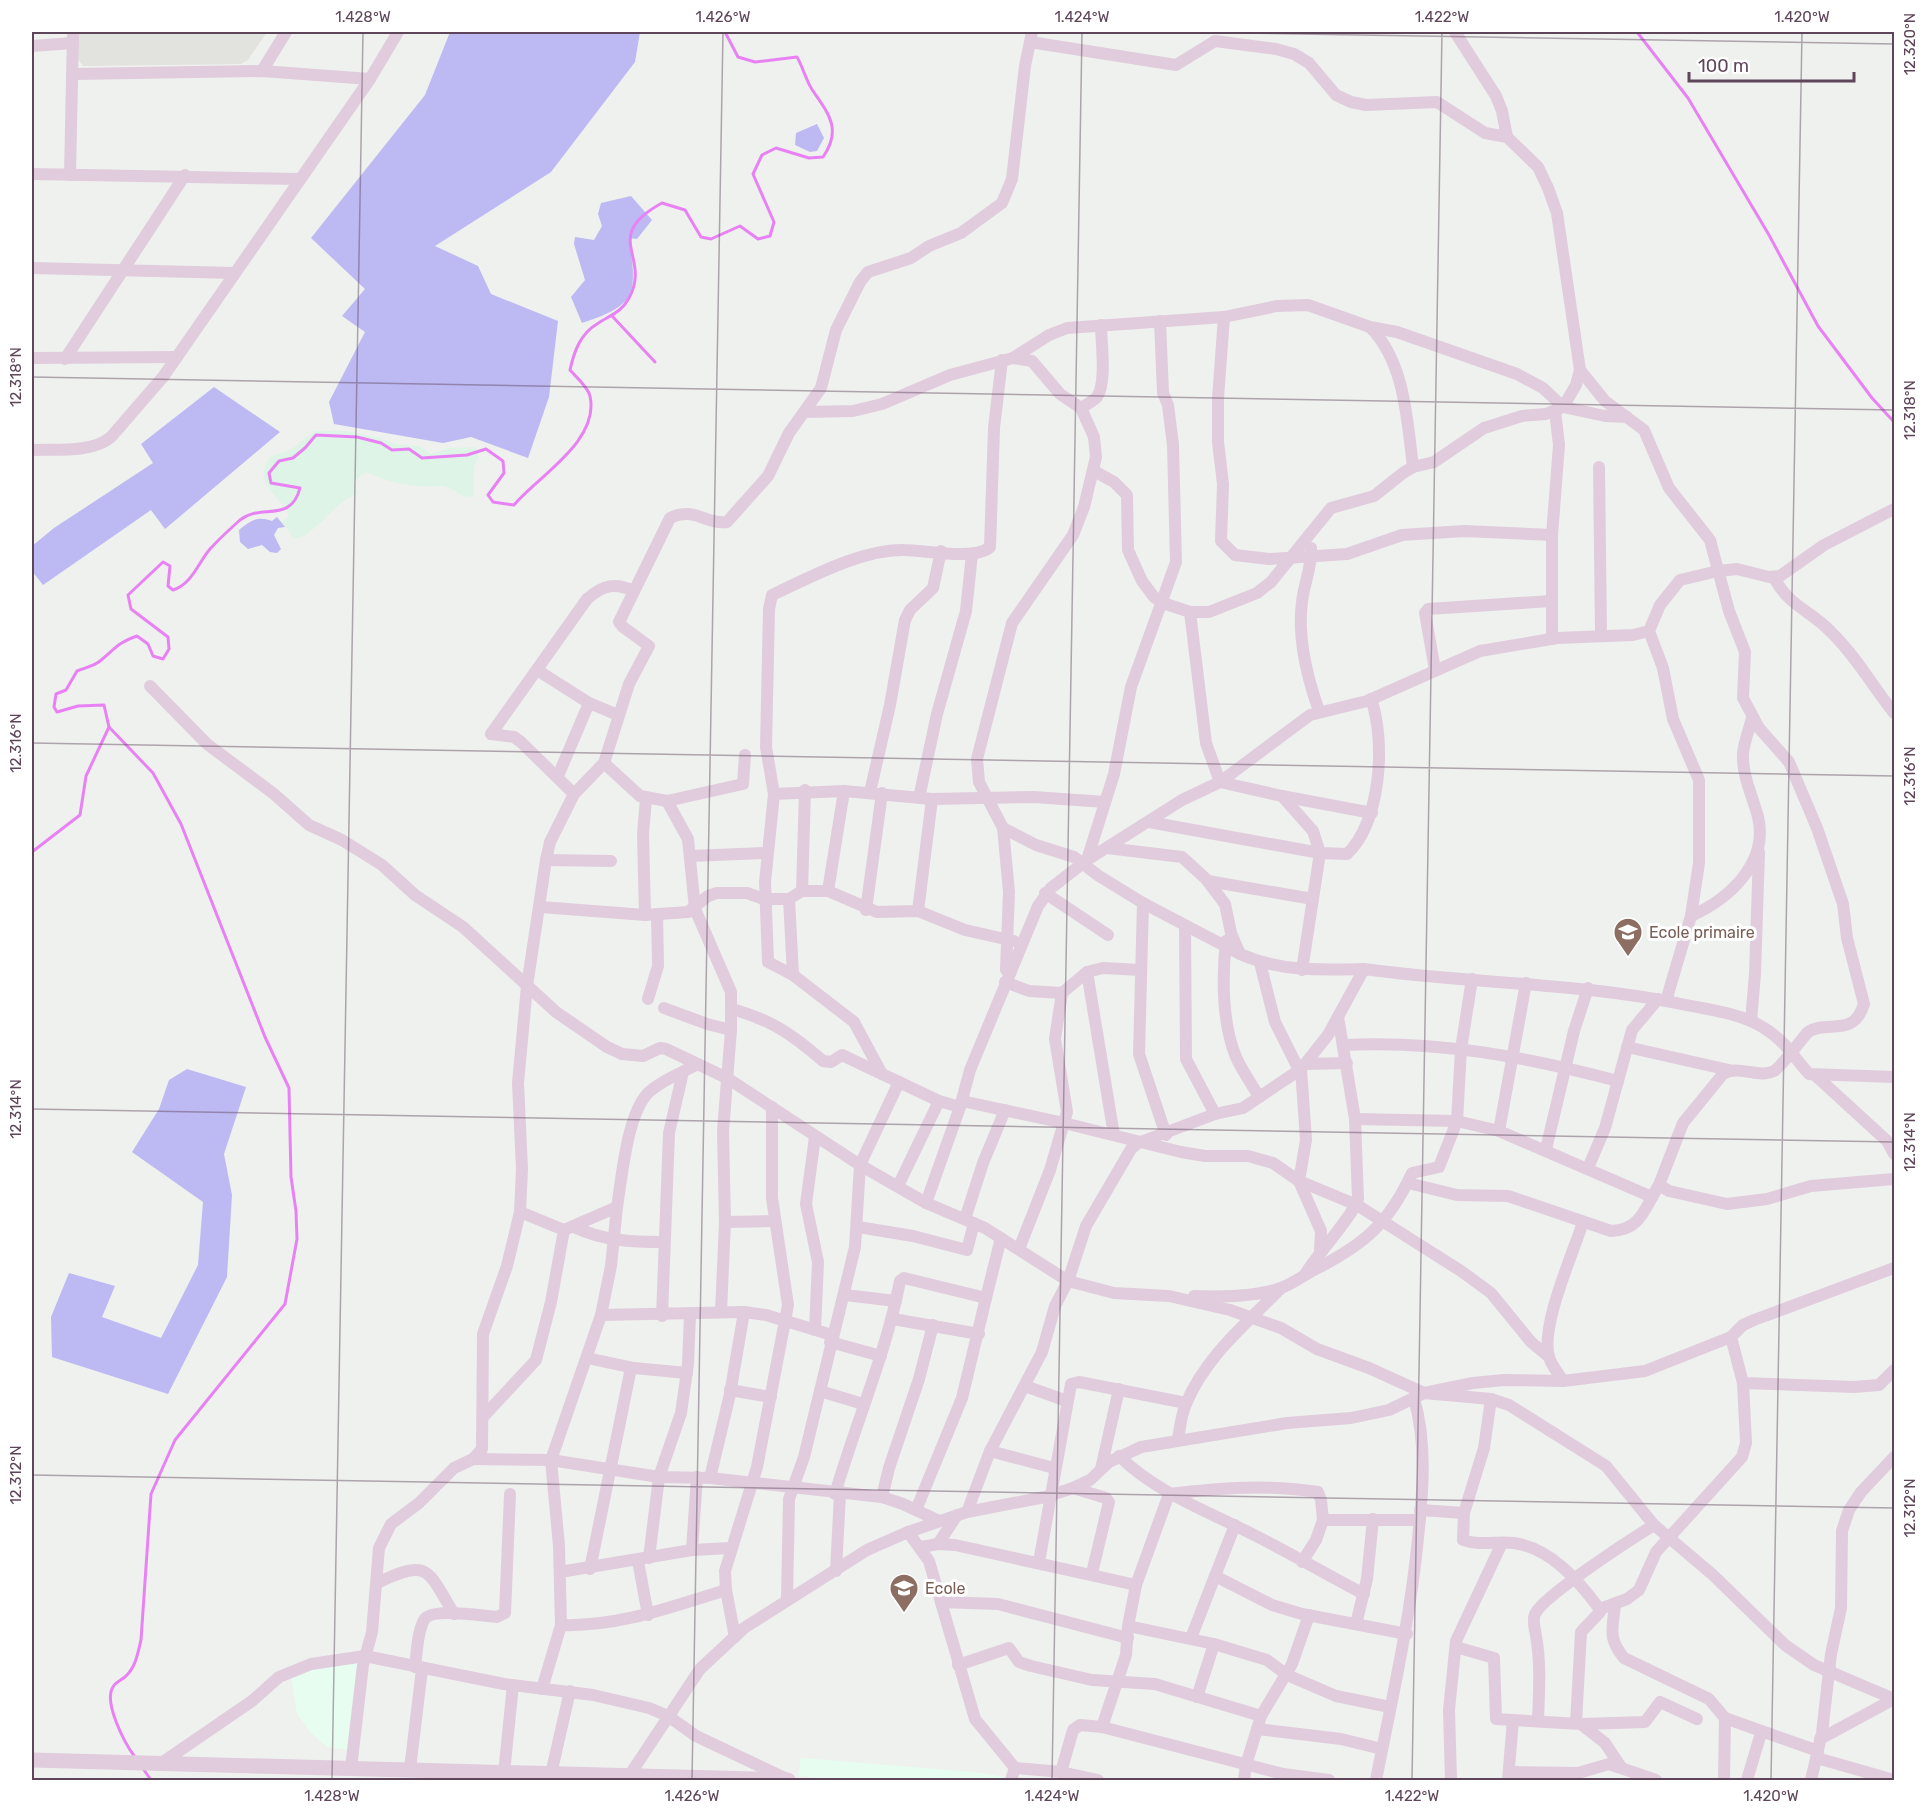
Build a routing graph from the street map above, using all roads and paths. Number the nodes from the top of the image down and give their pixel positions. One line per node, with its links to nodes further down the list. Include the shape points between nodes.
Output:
1 (286, 32): 7 (street)
2 (398, 32): 9 (street)
3 (1455, 32): 10 (street, via 1496,96)
4 (73, 37): 6 (street); 8 (street)
5 (1031, 37): 10 (street, via 1176,65 1215,41 1276,49 1309,63 1336,95 1351,102 1437,102 1485,133); 29 (street, via 1012,179 1002,203 961,233 928,246 911,258 868,272 836,330 821,388)
6 (32, 46)
7 (261, 71): 8 (street); 9 (street)
8 (74, 74): 12 (street)
9 (370, 79): 14 (street)
10 (1507, 137): 26 (street, via 1538,167 1557,213)
11 (32, 174): 12 (street)
12 (70, 175): 13 (street)
13 (185, 175): 14 (street); 16 (street)
14 (299, 179): 17 (street)
15 (32, 268): 16 (street)
16 (124, 269): 17 (street); 24 (street)
17 (234, 273): 22 (street)
18 (1224, 317): 19 (street); 21 (street, via 1291,304 1308,305); 41 (street, via 1218,398 1223,484 1221,540 1235,555)
19 (1160, 321): 20 (street); 46 (street, via 1163,393 1173,446 1176,556)
20 (1101, 325): 25 (street, via 1059,330); 27 (street, via 1100,391)
21 (1370, 327): 28 (street, via 1397,332 1517,374 1543,388); 32 (street, via 1382,339 1398,377)
22 (177, 357): 24 (street); 31 (street, via 106,442)
23 (32, 358): 24 (street)
24 (65, 359)
25 (1008, 359): 27 (street, via 1032,361 1060,394); 29 (street, via 950,375 882,404 853,411); 39 (street, via 994,428 992,544 983,552)
26 (1580, 370): 28 (street, via 1576,385); 30 (street, via 1605,401)
27 (1081, 408): 34 (street, via 1094,437)
28 (1559, 409): 30 (street); 32 (street, via 1485,428 1431,464); 37 (street)
29 (806, 412): 44 (street, via 778,450 768,476 727,522 696,514 670,518)
30 (1627, 417): 42 (street, via 1650,438 1669,488 1710,540)
31 (32, 450)
32 (1413, 467): 36 (street, via 1374,496 1331,508)
33 (1599, 467): 49 (street)
34 (1094, 471): 46 (street, via 1127,495 1129,554 1142,581); 73 (street, via 1073,535 1008,634 977,759 979,782)
35 (1894, 509): 43 (street, via 1824,545)
36 (1311, 534): 40 (street); 41 (street)
37 (1552, 535): 40 (street, via 1464,531 1402,535 1347,554); 45 (street)
38 (941, 551): 39 (street); 66 (street, via 933,588 905,620); 68 (street, via 868,553 770,597 766,747)
39 (972, 554): 70 (street, via 966,611 937,714)
40 (1312, 554): 41 (street); 56 (street, via 1302,601 1302,636)
41 (1288, 558): 47 (street, via 1271,582 1257,593 1209,612)
42 (1718, 571): 43 (street, via 1737,569); 48 (street, via 1680,580 1660,605); 59 (street, via 1745,652 1743,698)
43 (1774, 578): 57 (street, via 1784,596 1840,641)
44 (634, 591): 51 (street, via 616,584 596,591); 58 (street, via 619,622 649,646)
45 (1551, 601): 50 (street); 52 (street, via 1428,609 1425,613)
46 (1163, 603): 47 (street); 75 (street, via 1131,687)
47 (1190, 612): 63 (street, via 1206,743)
48 (1650, 631): 49 (street); 100 (street, via 1663,668 1673,719 1700,780 1698,863)
49 (1601, 635): 50 (street)
50 (1552, 639): 52 (street, via 1480,651)
51 (537, 670): 55 (street); 62 (street, via 491,734 514,737)
52 (1435, 670): 54 (street)
53 (150, 686): 117 (street, via 207,744 309,825 382,865 415,895 463,927)
54 (1371, 699): 56 (street); 76 (street, via 1379,723)
55 (589, 703): 58 (street); 62 (street)
56 (1319, 711): 63 (street, via 1299,720)
57 (1894, 713)
58 (618, 715): 61 (street)
59 (1752, 718): 80 (street, via 1743,762 1758,818); 130 (street, via 1789,762 1817,828 1843,904 1847,938 1864,1004 1861,1014 1841,1029 1813,1029)
60 (745, 755): 74 (street, via 743,784)
61 (604, 763): 67 (street); 71 (street)
62 (558, 776): 67 (street)
63 (1220, 782): 69 (street); 77 (street)
64 (805, 790): 65 (street); 68 (street); 88 (street)
65 (844, 791): 66 (street); 89 (street)
66 (876, 792): 70 (street); 97 (street)
67 (574, 794): 84 (street, via 550,842)
68 (774, 794): 82 (street)
69 (1282, 796): 76 (street); 81 (street, via 1313,831)
70 (919, 798): 72 (street)
71 (646, 799): 74 (street); 99 (street)
72 (932, 799): 73 (street); 98 (street)
73 (987, 800): 75 (street, via 1034,797); 78 (street)
74 (667, 801): 83 (street, via 688,839)
75 (1105, 802): 86 (street)
76 (1372, 813): 81 (street, via 1359,842 1347,854)
77 (1149, 822): 79 (street); 81 (street)
78 (1003, 828): 86 (street, via 1036,845); 104 (street, via 1009,892)
79 (1106, 848): 86 (street); 87 (street, via 1182,857)
80 (1759, 852): 100 (street, via 1722,898); 125 (street)
81 (1320, 853): 91 (street)
82 (766, 854): 83 (street); 92 (street)
83 (690, 856): 96 (street)
84 (546, 860): 85 (street); 95 (street)
85 (610, 861)
86 (1086, 862): 90 (street); 94 (street, via 1099,876)
87 (1208, 882): 91 (street); 101 (street, via 1224,904)
88 (802, 891): 89 (street); 93 (street)
89 (828, 891): 97 (street)
90 (1045, 893): 103 (street); 105 (street)
91 (1313, 898): 111 (street)
92 (764, 899): 93 (street); 96 (street, via 747,893 717,893); 113 (street, via 768,962)
93 (789, 899): 113 (street)
94 (1143, 903): 102 (street); 110 (street)
95 (541, 907): 99 (street); 117 (street)
96 (695, 909): 99 (street); 123 (street, via 731,992)
97 (866, 910): 98 (street)
98 (918, 911): 104 (street, via 965,930)
99 (651, 914): 120 (street, via 658,966)
100 (1691, 916): 121 (street)
101 (1228, 921): 106 (street); 107 (street)
102 (1185, 926): 106 (street); 149 (street, via 1186,1059)
103 (1108, 935)
104 (1006, 938): 105 (street); 115 (street)
105 (1021, 943): 115 (street)
106 (1225, 947): 107 (street); 144 (street, via 1231,1042)
107 (1240, 954): 108 (street)
108 (1260, 963): 111 (street); 135 (street, via 1275,1022)
109 (1364, 969): 111 (street); 114 (street); 124 (street)
110 (1140, 970): 112 (street, via 1103,968); 154 (street, via 1140,1059)
111 (1302, 970)
112 (1087, 972): 119 (street); 155 (street)
113 (793, 975): 138 (street, via 854,1022)
114 (1472, 979): 116 (street); 129 (street)
115 (1006, 981): 119 (street, via 1029,991); 146 (street, via 970,1070)
116 (1526, 983): 118 (street); 131 (street)
117 (527, 986): 133 (street, via 556,1012 622,1054 638,1056 662,1048); 171 (street, via 518,1083 522,1169)
118 (1588, 988): 121 (street); 134 (street)
119 (1062, 993): 152 (street, via 1055,1040 1067,1113)
120 (648, 999)
121 (1662, 1000): 125 (street); 128 (street, via 1637,1020)
122 (664, 1008): 126 (street)
123 (732, 1009): 126 (street); 138 (street, via 759,1016 790,1032 824,1061 831,1062 842,1055)
124 (1338, 1017): 127 (street); 135 (street)
125 (1751, 1021): 130 (street)
126 (731, 1030): 141 (street)
127 (1343, 1045): 129 (street, via 1411,1043); 132 (street)
128 (1627, 1047): 136 (street); 142 (street)
129 (1461, 1049): 131 (street); 151 (street)
130 (1791, 1050): 136 (street, via 1776,1070 1767,1073); 139 (street, via 1809,1074)
131 (1514, 1057): 134 (street); 153 (street)
132 (1347, 1063): 135 (street); 150 (street)
133 (698, 1064): 137 (street); 141 (street)
134 (1565, 1067): 142 (street); 158 (street)
135 (1302, 1068): 144 (street); 163 (street, via 1306,1140)
136 (1729, 1070): 165 (street, via 1683,1123)
137 (683, 1072): 170 (street, via 650,1090 638,1110); 181 (street, via 669,1133)
138 (882, 1074): 143 (street)
139 (1815, 1074): 140 (street); 159 (street, via 1887,1140)
140 (1894, 1077)
141 (727, 1078): 147 (street); 174 (street, via 723,1131)
142 (1618, 1081): 161 (street, via 1605,1128)
143 (899, 1082): 145 (street); 160 (street)
144 (1259, 1097): 149 (street, via 1243,1108)
145 (939, 1101): 146 (street); 166 (street)
146 (961, 1104): 148 (street); 168 (street)
147 (772, 1107): 156 (street); 172 (street)
148 (1005, 1110): 152 (street); 173 (street, via 983,1163)
149 (1215, 1114): 154 (street)
150 (1355, 1119): 151 (street); 169 (street)
151 (1456, 1120): 153 (street); 164 (street, via 1439,1167 1417,1170)
152 (1064, 1123): 155 (street); 182 (street)
153 (1499, 1131): 158 (street)
154 (1166, 1134): 157 (street)
155 (1114, 1135): 157 (street)
156 (815, 1137): 160 (street); 201 (street, via 806,1204 818,1262)
157 (1138, 1143): 163 (street, via 1205,1156 1260,1158); 186 (street, via 1119,1165 1086,1226)
158 (1546, 1149): 161 (street)
159 (1894, 1154)
160 (860, 1165): 166 (street); 177 (street)
161 (1588, 1168): 167 (street)
162 (1894, 1179): 165 (street, via 1811,1186 1767,1199 1727,1204 1668,1191)
163 (1299, 1180): 169 (street); 183 (street, via 1321,1231)
164 (1408, 1183): 175 (street); 176 (street, via 1457,1195 1508,1196)
165 (1659, 1185): 167 (street)
166 (898, 1186): 168 (street)
167 (1652, 1197): 176 (street, via 1636,1224 1627,1231 1611,1231)
168 (926, 1203): 173 (street)
169 (1356, 1205): 175 (street); 183 (street)
170 (617, 1207): 178 (street); 180 (street)
171 (519, 1212): 178 (street); 223 (street, via 507,1266 483,1334)
172 (775, 1221): 174 (street); 199 (street, via 789,1297)
173 (970, 1221): 177 (street, via 967,1250); 179 (street)
174 (725, 1222): 192 (street)
175 (1382, 1222): 185 (street, via 1352,1251); 206 (street, via 1491,1293 1531,1342)
176 (1583, 1222): 206 (street, via 1552,1317)
177 (858, 1227): 188 (street)
178 (569, 1228): 180 (street); 223 (street, via 536,1360)
179 (1001, 1239): 182 (street); 190 (street)
180 (613, 1240): 181 (street); 195 (street)
181 (663, 1242): 196 (street)
182 (1019, 1249): 186 (street)
183 (1320, 1250): 185 (street)
184 (1894, 1268): 203 (street, via 1754,1320)
185 (1304, 1275): 187 (street)
186 (1068, 1281): 189 (street, via 1114,1293); 213 (street)
187 (1281, 1288): 189 (street, via 1215,1297); 197 (street)
188 (845, 1295): 191 (street); 204 (street)
189 (1169, 1296): 197 (street)
190 (986, 1298): 191 (street, via 904,1278); 202 (street)
191 (896, 1301): 198 (street)
192 (721, 1312): 193 (street); 194 (street)
193 (744, 1312): 199 (street); 215 (street)
194 (690, 1315): 196 (street); 210 (street)
195 (601, 1316): 196 (street); 207 (street)
196 (662, 1316)
197 (1252, 1318): 217 (street, via 1369,1368); 221 (street, via 1224,1345)
198 (893, 1319): 200 (street); 205 (street)
199 (785, 1321): 201 (street); 218 (street)
200 (933, 1325): 202 (street); 242 (street)
201 (815, 1330): 204 (street)
202 (979, 1334): 243 (street, via 959,1408)
203 (1731, 1337): 211 (street, via 1645,1371); 212 (street)
204 (831, 1338): 205 (street); 216 (street)
205 (881, 1356): 222 (street)
206 (1549, 1357): 211 (street)
207 (587, 1358): 208 (street); 229 (street)
208 (631, 1368): 210 (street); 232 (street)
209 (1894, 1370): 212 (street, via 1879,1385 1854,1388)
210 (687, 1373): 233 (street, via 675,1436)
211 (1563, 1382): 217 (street, via 1504,1380)
212 (1743, 1383): 253 (street, via 1743,1457)
213 (1025, 1386): 220 (street); 225 (street)
214 (1119, 1389): 220 (street, via 1074,1382); 221 (street); 231 (street)
215 (730, 1390): 218 (street); 234 (street)
216 (819, 1391): 222 (street); 237 (street)
217 (1419, 1395): 219 (street); 224 (street, via 1389,1410 1351,1418 1287,1423); 246 (street, via 1423,1462)
218 (771, 1397): 235 (street)
219 (1491, 1399): 244 (street, via 1484,1448); 251 (street, via 1509,1405 1606,1466)
220 (1067, 1401): 230 (street)
221 (1186, 1403): 224 (street)
222 (863, 1404): 239 (street)
223 (483, 1417): 228 (street, via 482,1449)
224 (1178, 1440): 226 (street)
225 (990, 1451): 230 (street); 245 (street)
226 (1119, 1456): 231 (street); 240 (street)
227 (1894, 1457): 290 (street, via 1861,1492 1842,1531 1841,1608)
228 (473, 1459): 229 (street); 268 (street, via 454,1468 391,1524 380,1548)
229 (551, 1460): 232 (street); 264 (street)
230 (1054, 1468): 241 (street)
231 (1101, 1469): 236 (street)
232 (610, 1470): 233 (street); 262 (street)
233 (659, 1477): 234 (street); 259 (street)
234 (704, 1478): 235 (street); 258 (street)
235 (752, 1483): 237 (street); 257 (street)
236 (1073, 1488): 241 (street); 265 (street, via 1109,1502)
237 (794, 1489): 239 (street); 272 (street, via 789,1499 786,1538)
238 (510, 1494): 276 (street, via 505,1613 501,1617)
239 (838, 1494): 242 (street); 263 (street)
240 (1169, 1494): 248 (street, via 1283,1486 1317,1492 1322,1500); 250 (street); 269 (street)
241 (1049, 1495): 245 (street); 260 (street)
242 (882, 1497): 243 (street)
243 (916, 1510): 249 (street)
244 (1464, 1513): 246 (street); 254 (street, via 1464,1542)
245 (962, 1514): 249 (street); 255 (street)
246 (1420, 1515): 247 (street); 282 (street)
247 (1373, 1519): 248 (street); 271 (street)
248 (1323, 1520): 261 (street)
249 (939, 1521): 252 (street)
250 (1235, 1525): 261 (street); 266 (street)
251 (1654, 1525): 253 (street); 267 (street)
252 (908, 1532): 256 (street); 263 (street, via 877,1545)
253 (1669, 1538): 274 (street, via 1651,1559 1639,1590); 290 (street, via 1785,1645)
254 (1502, 1543): 267 (street, via 1539,1551); 286 (street)
255 (938, 1544): 256 (street); 260 (street)
256 (921, 1547): 273 (street)
257 (731, 1548): 258 (street); 270 (street, via 725,1571)
258 (692, 1550): 259 (street)
259 (643, 1560): 262 (street); 277 (street)
260 (1039, 1562): 265 (street)
261 (1302, 1562): 271 (street)
262 (590, 1569): 264 (street)
263 (836, 1571): 272 (street)
264 (560, 1572): 279 (street)
265 (1092, 1573): 269 (street)
266 (1215, 1576): 278 (street, via 1272,1605); 284 (street)
267 (1575, 1580): 275 (street); 304 (street, via 1548,1599 1535,1615)
268 (377, 1583): 276 (street, via 402,1571 422,1570 435,1582); 287 (street, via 372,1632)
269 (1136, 1585): 281 (street)
270 (726, 1590): 277 (street); 283 (street)
271 (1364, 1594): 280 (street)
272 (787, 1599): 283 (street)
273 (941, 1602): 281 (street, via 998,1604); 288 (street)
274 (1615, 1604): 275 (street); 301 (street, via 1612,1638 1624,1658 1709,1699)
275 (1600, 1609): 305 (street, via 1581,1632)
276 (454, 1614): 289 (street, via 439,1612 425,1618)
277 (648, 1614): 279 (street, via 608,1624)
278 (1308, 1615): 280 (street); 291 (street)
279 (561, 1624): 294 (street)
280 (1356, 1624): 282 (street)
281 (1128, 1632): 284 (street); 292 (street)
282 (1407, 1634): 298 (street)
283 (735, 1637): 299 (street, via 700,1669)
284 (1191, 1638): 285 (street)
285 (1214, 1644): 291 (street, via 1267,1660); 296 (street)
286 (1456, 1647): 303 (street, via 1493,1656 1495,1718); 334 (street, via 1449,1710)
287 (365, 1656): 289 (street); 312 (street, via 329,1660 279,1677 252,1701); 315 (street)
288 (958, 1665): 292 (street, via 1009,1648 1021,1663 1031,1666 1092,1680); 316 (street, via 975,1719)
289 (419, 1668): 293 (street); 317 (street)
290 (1829, 1672): 297 (street); 310 (street)
291 (1287, 1674): 298 (street, via 1336,1696); 300 (street)
292 (1119, 1681): 296 (street, via 1155,1684); 306 (street)
293 (513, 1685): 294 (street); 322 (street)
294 (542, 1689): 295 (street)
295 (570, 1691): 299 (street); 320 (street)
296 (1197, 1696): 300 (street)
297 (1894, 1699): 310 (street)
298 (1390, 1707): 309 (street)
299 (668, 1716): 323 (street); 328 (street, via 696,1736)
300 (1261, 1716): 307 (street)
301 (1725, 1718): 308 (street); 336 (street)
302 (1696, 1719): 305 (street, via 1660,1702 1645,1722)
303 (1513, 1720): 304 (street); 324 (street)
304 (1538, 1720): 305 (street)
305 (1578, 1724): 314 (street, via 1605,1743)
306 (1102, 1727): 313 (street); 318 (street, via 1080,1725 1073,1730)
307 (1257, 1729): 309 (street, via 1341,1739); 313 (street)
308 (1761, 1732): 310 (street); 337 (street)
309 (1382, 1749): 333 (street)
310 (1818, 1750): 338 (street); 339 (street)
311 (32, 1760): 312 (street)
312 (160, 1764): 315 (street)
313 (1246, 1765): 331 (street); 332 (street)
314 (1621, 1767): 324 (street, via 1605,1765 1578,1773); 335 (street)
315 (351, 1768): 319 (street)
316 (1015, 1768): 318 (street); 329 (street)
317 (411, 1769): 319 (street); 321 (street)
318 (1061, 1773): 330 (street)
319 (369, 1774)
320 (551, 1774): 322 (street); 323 (street)
321 (453, 1776): 322 (street)
322 (497, 1776)
323 (629, 1776): 325 (street)
324 (1508, 1776)
325 (670, 1780): 326 (street)
326 (726, 1780): 327 (street)
327 (782, 1780): 328 (street)
328 (790, 1780)
329 (1011, 1780)
330 (1098, 1780)
331 (1244, 1780)
332 (1329, 1780)
333 (1376, 1780)
334 (1451, 1780)
335 (1656, 1780)
336 (1724, 1780)
337 (1747, 1780)
338 (1811, 1780)
339 (1894, 1780)

